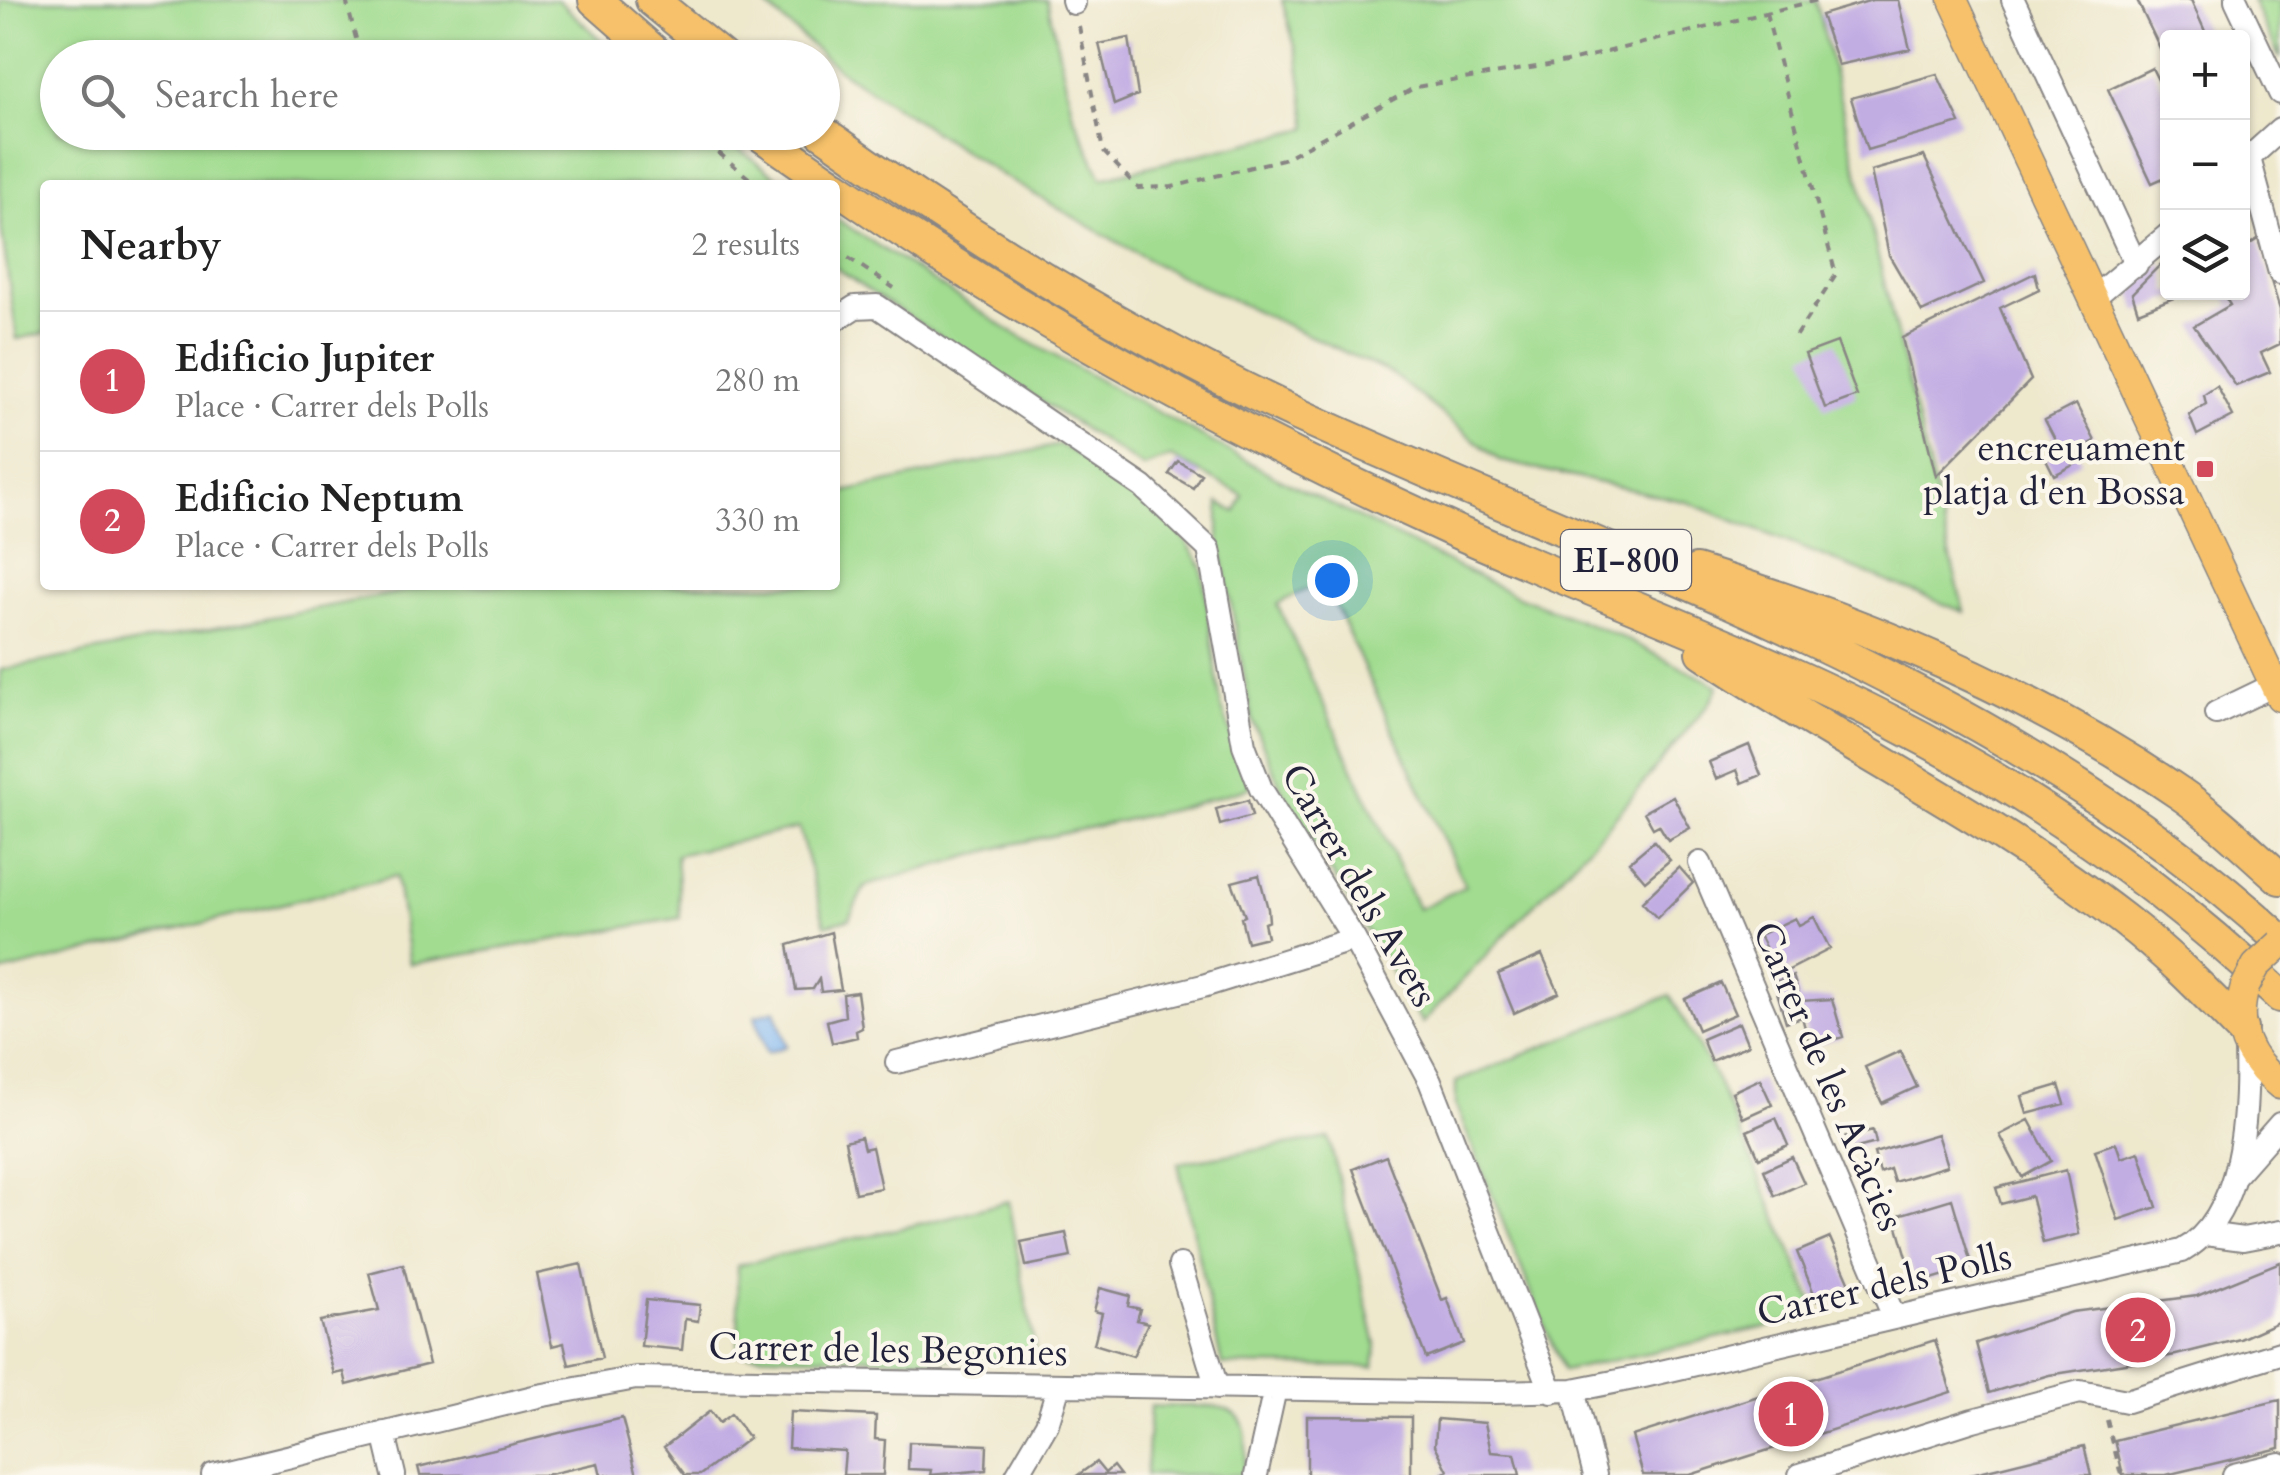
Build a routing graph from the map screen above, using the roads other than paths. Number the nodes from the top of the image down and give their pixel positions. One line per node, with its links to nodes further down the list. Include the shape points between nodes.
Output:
1 (595, 0): 6 (highway)
2 (652, 0): 7 (highway)
3 (1953, 0): 19 (main road)
4 (2013, 0): 17 (street)
5 (2236, 0): 8 (street)
6 (641, 40)
7 (700, 40)
8 (2280, 93)
9 (2280, 130): 12 (street)
10 (840, 144): 21 (highway, EI-800, via 1166,348)
11 (783, 150): 14 (highway, EI-800)
12 (2250, 157)
13 (2250, 174): 18 (street)
14 (825, 180)
15 (840, 190): 22 (highway, EI-800, via 1149,382 1362,488)
16 (2160, 242): 17 (street)
17 (2136, 265): 19 (street)
18 (2280, 273)
19 (2093, 298): 23 (main road)
20 (840, 317): 27 (street, Carrer dels Avets, via 866,303 901,322 1143,487 1209,549 1244,745)
21 (1593, 546): 26 (highway, via 1751,587 2028,703 2185,796); 28 (highway, EI-800, via 1840,654 1984,730 2148,834)
22 (1637, 608): 29 (highway, EI-800, via 1879,715 2058,817 2175,901); 30 (highway, via 1804,720 2062,875 2182,969)
23 (2274, 679): 24 (street)
24 (2216, 713)
25 (1700, 863): 38 (street, Carrer de les Acàcies)
26 (2280, 878)
27 (1354, 939): 31 (street, via 1203,986); 43 (street, Carrer dels Avets, via 1430,1081)
28 (2280, 942): 30 (main road, bridge, via 2245,987)
29 (2280, 996)
30 (2244, 1039): 32 (main road); 34 (street, via 2245,1128)
31 (898, 1062)
32 (2280, 1086)
33 (2280, 1124): 34 (street)
34 (2234, 1176): 36 (street)
35 (2280, 1232): 36 (street, via 2243,1239)
36 (2206, 1234): 38 (street, Carrer dels Polls, via 2161,1258)
37 (1180, 1265): 41 (street)
38 (1894, 1317): 43 (street, Carrer dels Polls)
39 (2280, 1352): 51 (street, via 2127,1401 2080,1392)
40 (1058, 1388): 41 (street, Carrer de les Begonies); 44 (street, Carrer de les Begonies, via 636,1378); 48 (street, via 1047,1424)
41 (1217, 1388): 42 (street, Carrer de les Begonies)
42 (1275, 1389): 43 (street, Carrer de les Begonies); 49 (street)
43 (1562, 1391): 50 (street, Carrer dels Avets)
44 (384, 1433): 46 (street, Carrer de les Begonies); 47 (street)
45 (2280, 1464): 52 (street)
46 (213, 1475)
47 (394, 1475)
48 (1017, 1475)
49 (1256, 1475)
50 (1595, 1475)
51 (1800, 1475)
52 (2234, 1475)

